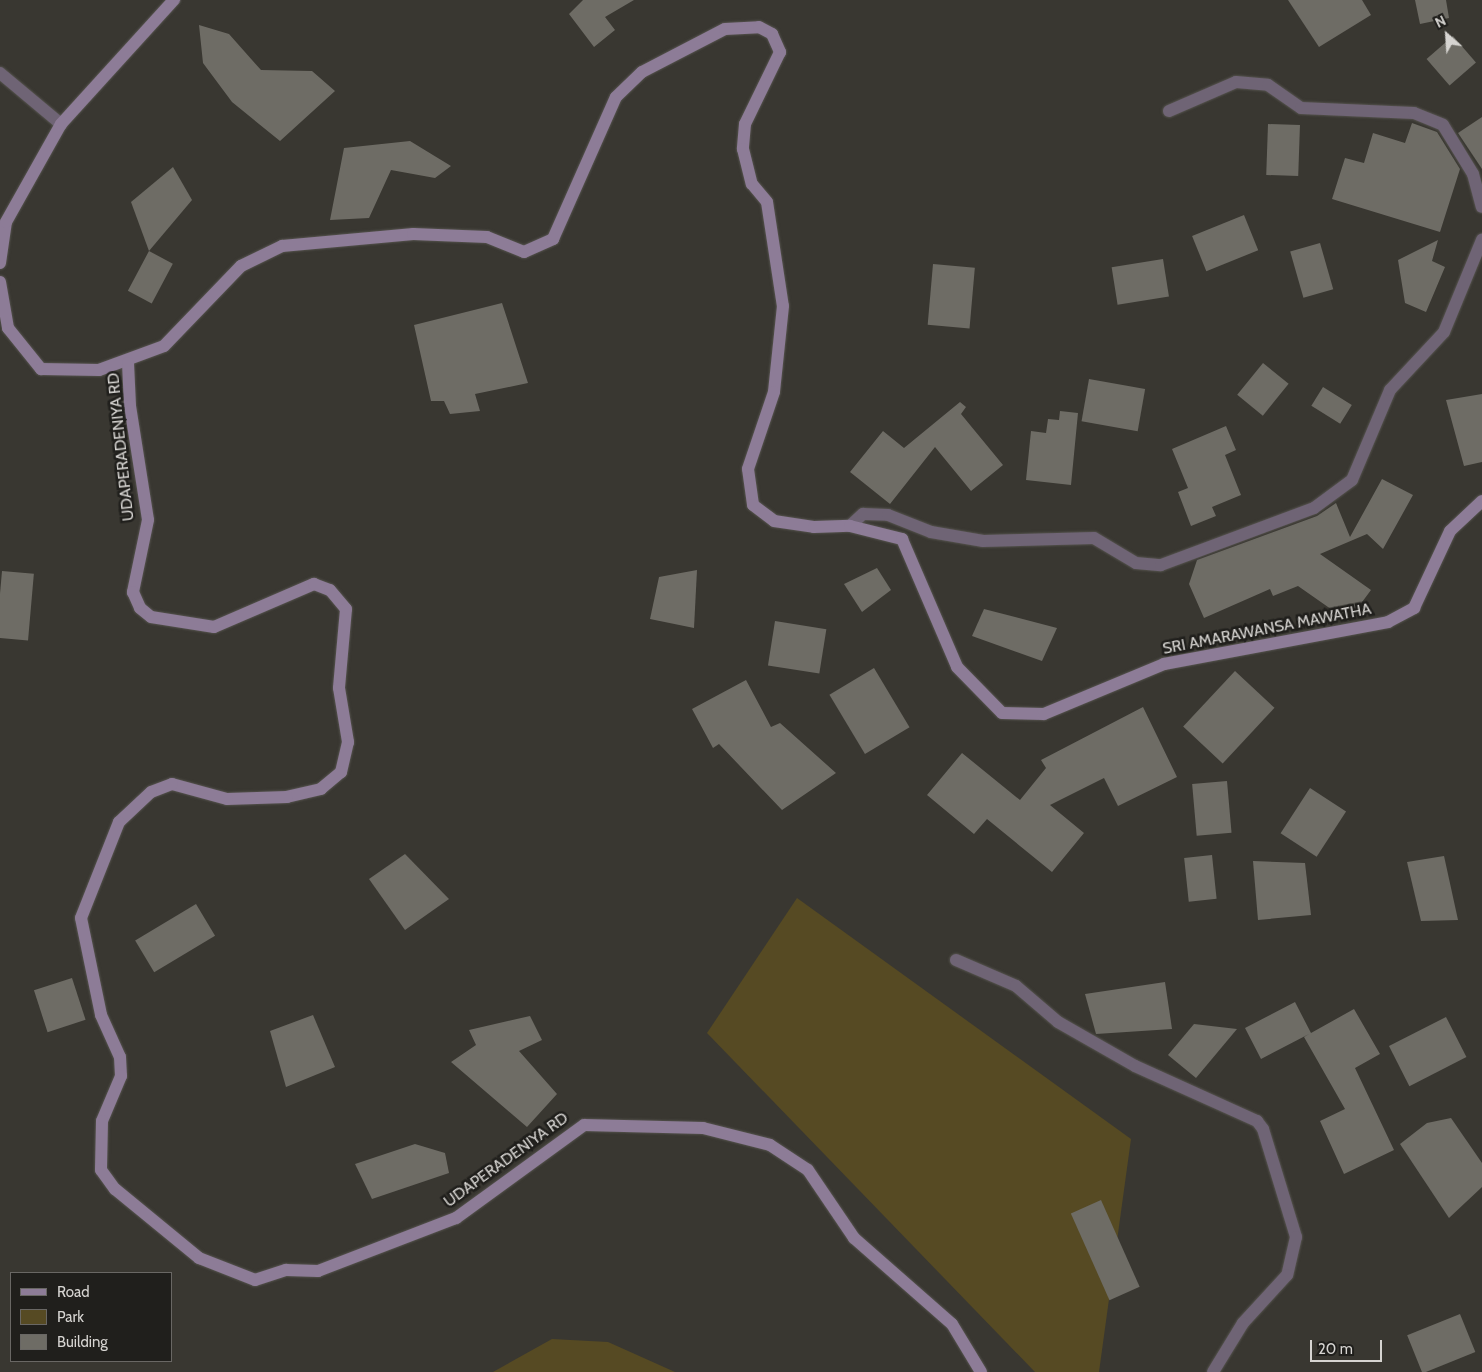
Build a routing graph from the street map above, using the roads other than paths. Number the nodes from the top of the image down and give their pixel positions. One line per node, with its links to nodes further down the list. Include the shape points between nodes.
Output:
1 (174, 0): 4 (street)
2 (0, 73): 4 (street)
3 (1169, 111): 5 (street, via 1236,82 1268,85 1301,108 1414,113 1442,125 1473,174)
4 (61, 124): 7 (street, via 6,222)
5 (1482, 207)
6 (1482, 240): 11 (street, via 1444,332 1390,390 1352,480 1314,508 1161,566 1136,563 1094,538 983,541 932,532 888,515 863,514)
7 (0, 263)
8 (0, 282): 9 (street, SRI AMARAWANSA MAWATHA, via 8,328 41,369 99,370)
9 (128, 363): 11 (street, SRI AMARAWANSA MAWATHA, via 164,346 241,266 282,246 413,234 487,237 524,252 553,239 616,97 642,72 690,44 725,29 759,27 772,34 780,52 745,124 743,149 752,184 767,202 783,306 774,392 748,469 753,505 774,521 814,528); 13 (street, UDAPERADENIYA RD, via 130,406 148,520 133,592 140,608 151,617 214,627 314,584 330,590 346,610 338,688 348,742 341,772 321,789 287,798 227,799 172,784 151,792 119,822 81,918 101,1015 120,1057 121,1076 102,1122 101,1170 114,1189 199,1258 255,1280 286,1270 318,1271 456,1218 584,1125 703,1128 770,1145 808,1170 854,1238 952,1324)
10 (1477, 503): 11 (street, SRI AMARAWANSA MAWATHA, via 1450,531 1414,608 1388,622 1164,664 1044,714 1002,713 956,667 902,538)
11 (850, 526)
12 (956, 960): 14 (street, via 1016,986 1058,1022 1134,1066 1257,1121 1263,1129 1296,1236 1287,1275 1243,1323)
13 (981, 1372)
14 (1213, 1372)

